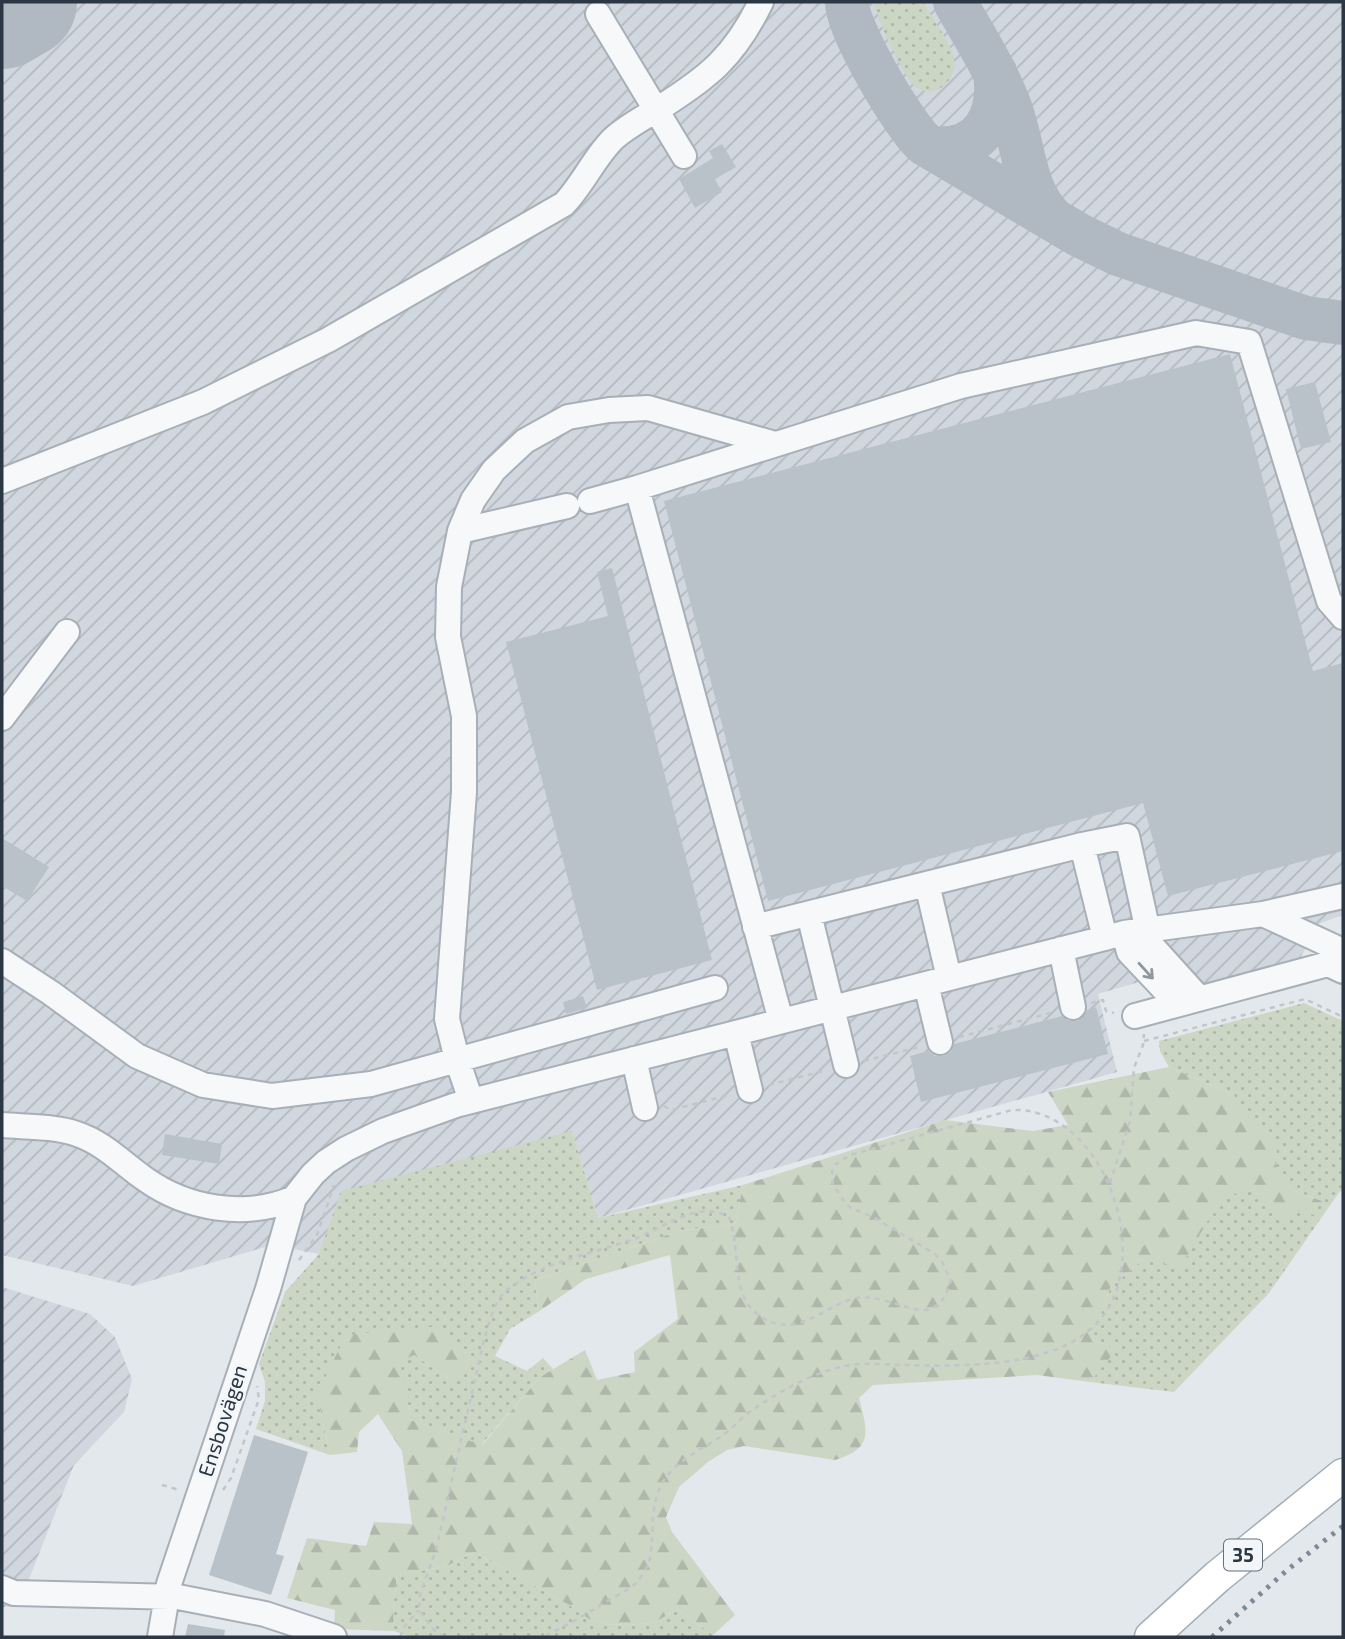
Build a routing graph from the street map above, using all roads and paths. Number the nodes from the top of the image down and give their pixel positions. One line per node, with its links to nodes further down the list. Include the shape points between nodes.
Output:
1 (761, 2): 3 (street, via 734,50 707,77)
2 (598, 14): 3 (street)
3 (656, 110): 4 (street); 6 (street, via 613,139 564,204 328,340 203,402)
4 (684, 156)
5 (775, 444): 7 (street); 8 (street, via 648,408 568,417 525,441 494,470 473,500); 9 (street, via 961,386 1182,336 1196,333 1249,342 1329,601)
6 (2, 481)
7 (636, 488): 8 (street); 17 (street)
8 (460, 531): 34 (street, via 449,587 448,637 464,716 464,792 447,1019)
9 (1343, 617)
10 (67, 632): 11 (street)
11 (2, 718)
12 (1082, 845): 13 (street); 18 (street); 18 (street, via 1127,836)
13 (927, 884): 15 (street); 23 (street)
14 (1343, 896): 16 (street)
15 (809, 914): 17 (street); 27 (street)
16 (1263, 914): 18 (street); 20 (street)
17 (755, 927): 30 (street)
18 (1125, 934): 19 (street); 25 (street, via 1129,953)
19 (1061, 949): 23 (street); 26 (street)
20 (1343, 951)
21 (2, 961): 34 (street, via 137,1056 203,1085 272,1096 371,1084)
22 (1343, 971): 25 (street, via 1328,964)
23 (937, 981): 27 (street); 33 (street)
24 (715, 988): 34 (street)
25 (1188, 1001): 28 (street)
26 (1073, 1007): 28 (path, via 1103,1000 1106,1011); 33 (path)
27 (833, 1008): 30 (street); 36 (street)
28 (1140, 1014): 32 (path)
29 (1343, 1017): 32 (path, via 1306,999)
30 (781, 1021): 31 (street)
31 (737, 1033): 35 (street); 37 (street)
32 (1144, 1041): 42 (path, via 1134,1068 1130,1121)
33 (940, 1042): 36 (path)
34 (457, 1059): 38 (street)
35 (634, 1059): 38 (street); 39 (street)
36 (846, 1065): 37 (path)
37 (750, 1090): 39 (path, via 671,1110)
38 (471, 1101): 43 (street, via 383,1131 346,1149 313,1174)
39 (643, 1102)
40 (2, 1125): 43 (street, via 76,1134 102,1146 166,1192 191,1202 254,1210)
41 (335, 1182): 44 (path, via 317,1235)
42 (1110, 1183): 48 (path, via 1078,1136 1056,1120 1026,1109 850,1155 835,1165 833,1184 851,1208 942,1262 951,1280 948,1293 928,1310 879,1298 856,1298 799,1324 780,1325 766,1319 749,1306 742,1291 729,1217 710,1211 695,1212 525,1279 498,1301 484,1340); 53 (path, via 1120,1218 1123,1258 1114,1298 1093,1327 1054,1350 1029,1357 964,1366 854,1364 818,1373 788,1389 753,1409 666,1477 653,1510 650,1559 634,1585)
43 (294, 1198): 44 (street, Ensbovägen)
44 (289, 1254): 47 (street, Ensbovägen, via 268,1289)
45 (1342, 1476): 54 (main road, 35)
46 (2, 1588): 47 (street, via 14,1593)
47 (166, 1595): 49 (street, Ensbovägen); 50 (street, via 265,1614)
48 (419, 1609): 51 (path); 52 (path)
49 (160, 1637)
50 (334, 1637)
51 (400, 1637)
52 (444, 1637)
53 (542, 1637)
54 (1151, 1637)

